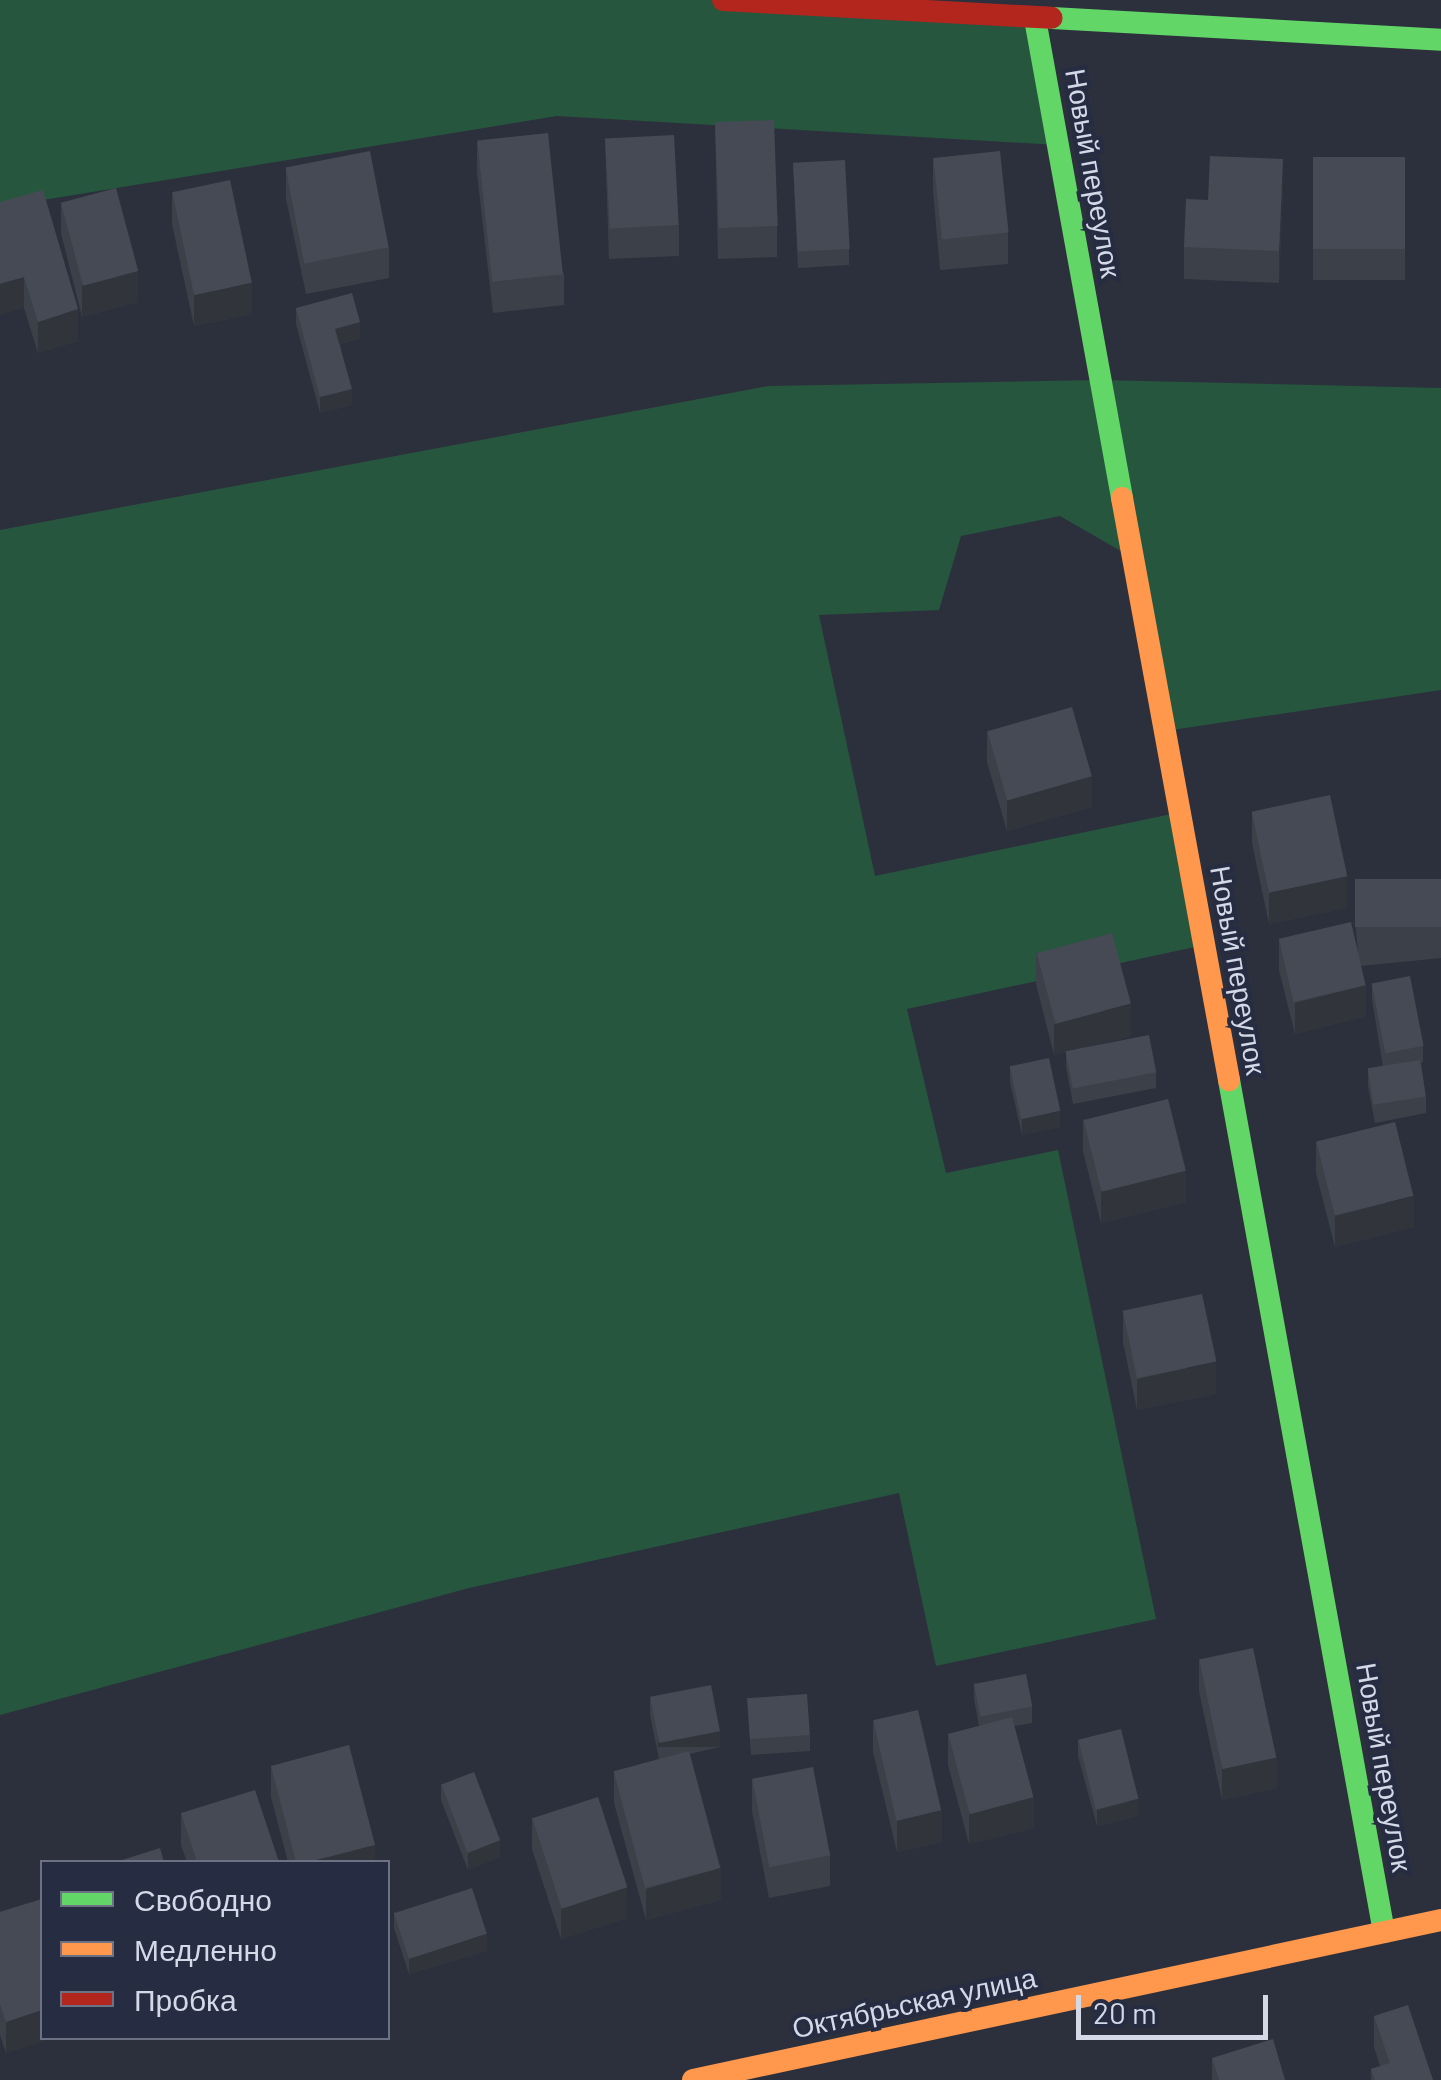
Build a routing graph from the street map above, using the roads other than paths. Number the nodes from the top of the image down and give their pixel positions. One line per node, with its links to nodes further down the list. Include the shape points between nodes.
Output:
1 (723, 0): 2 (street)
2 (1034, 19): 3 (street); 5 (street, Новый переулок)
3 (1441, 40)
4 (1441, 1920): 5 (street, Октябрьская улица)
5 (1384, 1932): 6 (street, Октябрьская улица)
6 (694, 2080)

